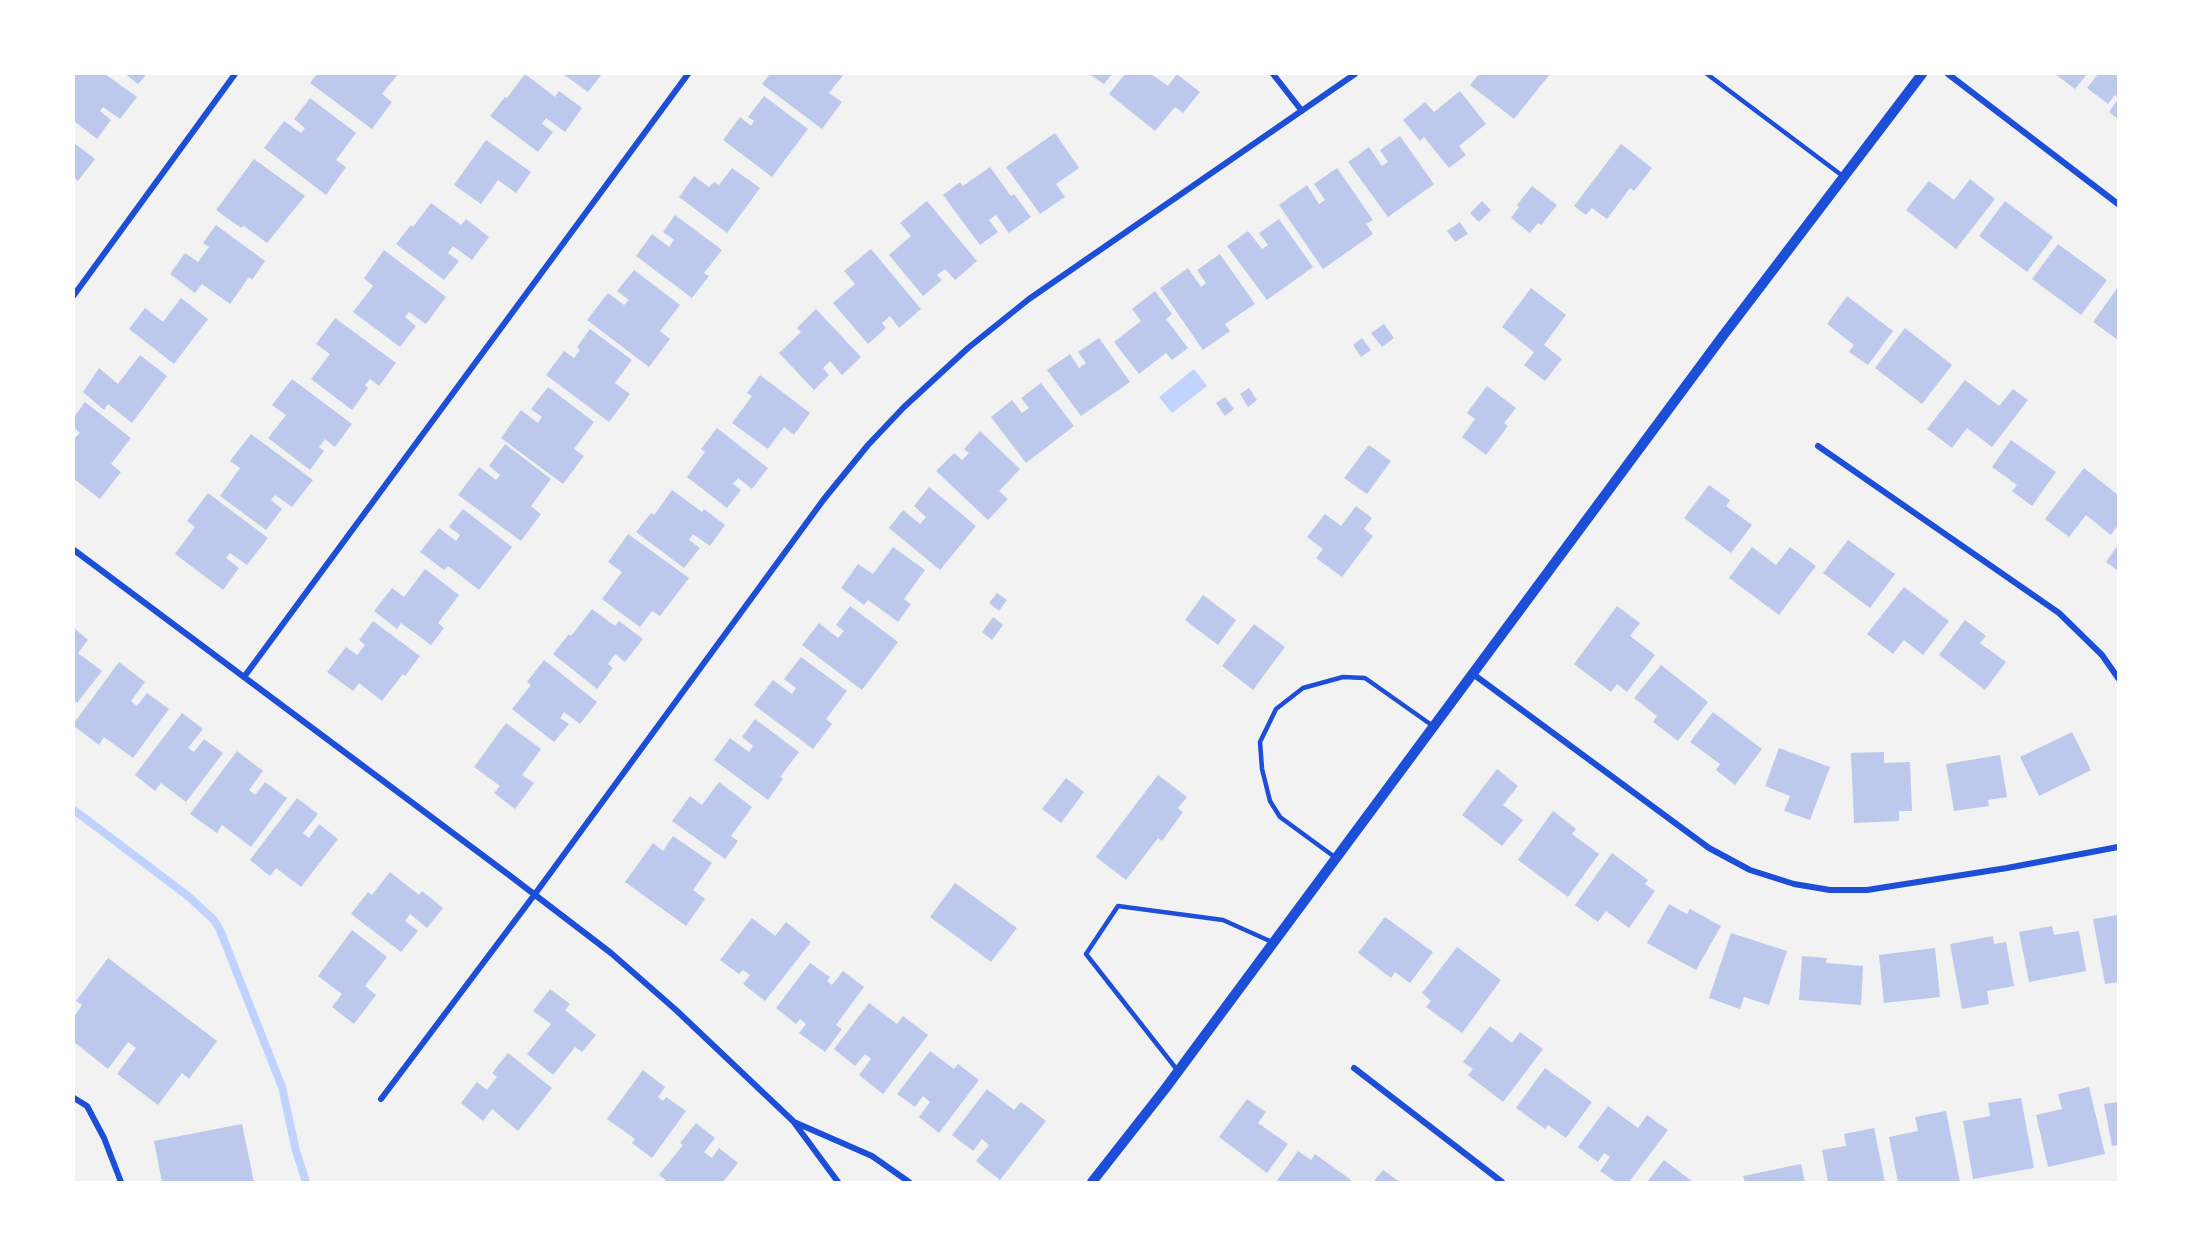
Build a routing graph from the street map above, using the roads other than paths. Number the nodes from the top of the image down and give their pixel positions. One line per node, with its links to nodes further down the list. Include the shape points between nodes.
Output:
1 (235, 74): 11 (street)
2 (688, 74): 15 (street)
3 (1273, 74): 8 (street)
4 (1355, 74): 8 (street)
5 (1707, 74): 9 (lane)
6 (1922, 74): 9 (street)
7 (1948, 74): 10 (street)
8 (1302, 111): 20 (street, via 1029,299 904,407 824,499)
9 (1844, 177): 14 (street)
10 (2118, 204)
11 (74, 295)
12 (1818, 447): 16 (street, via 2059,613 2102,655)
13 (74, 550): 15 (street)
14 (1473, 674): 17 (street); 18 (street, via 1709,848 1750,870 1794,884 1830,890 1867,890)
15 (244, 678): 20 (street)
16 (2118, 678)
17 (1434, 726): 19 (street); 19 (lane, via 1365,678 1343,677 1303,688 1276,709 1260,742 1270,801 1280,817)
18 (2118, 847)
19 (1336, 858): 21 (street)
20 (535, 894): 25 (street); 26 (street, via 676,1010)
21 (1274, 943): 23 (street); 23 (lane, via 1223,920 1118,906 1086,954)
22 (1354, 1068): 31 (street)
23 (1178, 1071): 30 (street)
24 (74, 1098): 27 (street, via 87,1106)
25 (381, 1100)
26 (793, 1121): 28 (street); 29 (street, via 872,1156)
27 (120, 1182)
28 (838, 1182)
29 (909, 1182)
30 (1092, 1182)
31 (1502, 1182)

